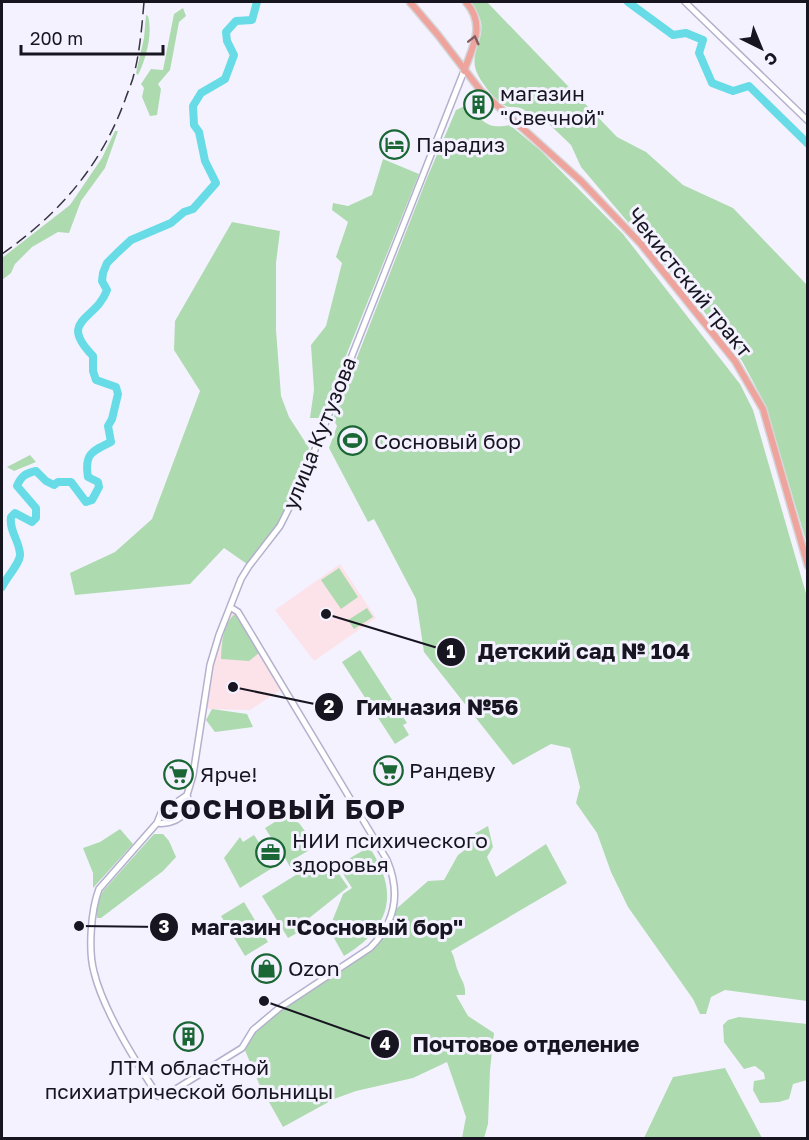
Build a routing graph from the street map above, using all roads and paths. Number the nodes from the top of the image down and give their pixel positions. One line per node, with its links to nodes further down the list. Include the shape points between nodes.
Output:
1 (410, 2): 4 (main road, Чекистский тракт)
2 (466, 2): 4 (main road, one-way to 2, via 477,29 476,17)
3 (685, 2): 5 (street)
4 (464, 71): 6 (main road, Чекистский тракт, via 581,181 641,244 735,361 763,409); 7 (street, улица Кутузова, via 303,480 280,526 249,566)
5 (807, 121)
6 (807, 566)
7 (230, 607): 8 (street, улица Кутузова, via 210,665); 9 (street, via 238,612 387,860 394,876 396,897 388,924 370,948 278,1009 253,1030 242,1048 168,1095 158,1096 104,1001 92,956 94,902 99,889)
8 (187, 795): 9 (street, via 160,813); 9 (street, улица Кутузова, via 189,804 184,813 170,824)
9 (158, 823)

